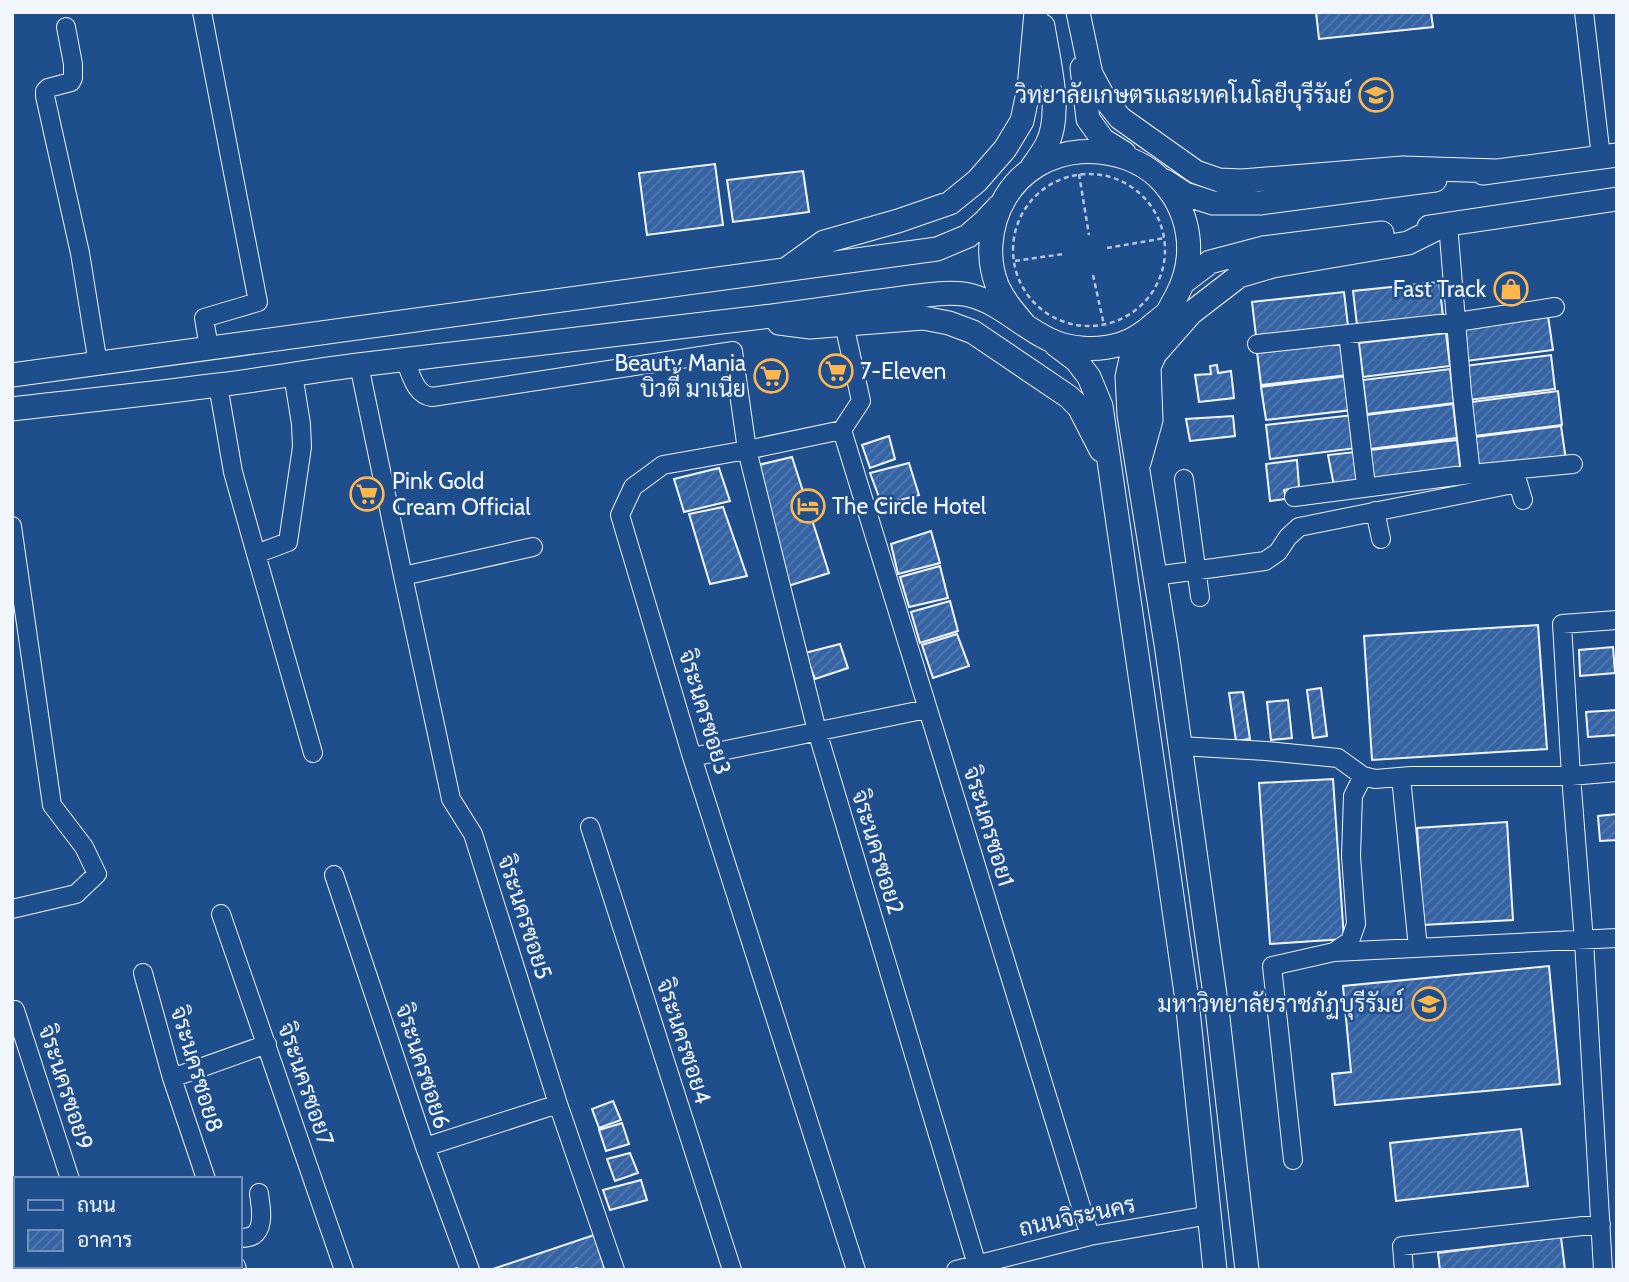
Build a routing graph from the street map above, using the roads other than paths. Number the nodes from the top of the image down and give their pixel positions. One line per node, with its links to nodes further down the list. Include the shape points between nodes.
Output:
1 (201, 12): 24 (street, via 258,302 204,318)
2 (1038, 12): 8 (main road, via 1053,86 1053,125 1048,144); 13 (main road, via 1022,121 977,181 950,203 824,243)
3 (1077, 12): 7 (main road, via 1088,119 1103,140); 9 (main road, via 1091,74 1104,98 1120,118 1196,172 1242,181 1402,168)
4 (1584, 12): 6 (street)
5 (66, 27): 26 (street, via 73,78 45,91)
6 (1609, 156): 9 (main road)
7 (1147, 169): 8 (main road, via 1112,152 1083,150 1055,156); 9 (main road, via 1185,194 1213,203 1260,204); 14 (main road, via 1175,197 1186,224 1190,253)
8 (1030, 170): 11 (main road)
9 (1497, 172)
10 (1617, 199): 12 (main road)
11 (1001, 203): 13 (main road, via 968,236 937,249); 19 (main road, via 992,228 990,255 995,281 1007,305)
12 (1445, 225): 14 (main road, via 1263,247 1210,262); 17 (street); 36 (main road, via 1408,243 1239,276 1191,313 1149,367 1151,420)
13 (785, 270): 24 (main road)
14 (1185, 281): 20 (main road, via 1168,311)
15 (1555, 307): 17 (street)
16 (748, 319): 18 (main road, via 810,327); 19 (main road, via 933,294 972,295); 25 (main road)
17 (1457, 322): 21 (street); 37 (street)
18 (844, 324): 32 (street, via 861,401); 35 (main road, via 923,318 973,332 1079,407)
19 (1025, 325): 22 (main road)
20 (1143, 334): 22 (main road, via 1096,349); 36 (main road, via 1127,376)
21 (1348, 334): 23 (street); 39 (street)
22 (1048, 340): 35 (main road, via 1076,359 1089,377 1101,406)
23 (1257, 344)
24 (209, 348): 26 (main road)
25 (405, 360): 27 (main road); 33 (street, จิระนครซอย2, via 418,391 432,397 733,351)
26 (98, 363): 29 (main road)
27 (359, 365): 28 (main road); 48 (street, จิระนครซอย5)
28 (293, 374): 30 (main road); 46 (street, via 302,447 288,542)
29 (12, 375)
30 (218, 385): 31 (main road); 46 (street, via 233,472)
31 (12, 409)
32 (842, 430): 33 (street, จิระนครซอย3); 52 (street, จิระนครซอย1)
33 (747, 450): 53 (street, จิระนครซอย2); 56 (street, จิระนครซอย3, via 663,465 633,487 620,515)
34 (1573, 464): 37 (street)
35 (1110, 469): 79 (main road, via 1187,1000)
36 (1137, 470): 49 (main road)
37 (1471, 474): 39 (street)
38 (1184, 479): 47 (street)
39 (1366, 486): 40 (street)
40 (1294, 497)
41 (1523, 500): 42 (street, via 1518,483)
42 (1375, 511): 44 (street); 47 (street, via 1299,527 1265,561)
43 (12, 526): 63 (street, via 52,805 84,847 97,874 76,894)
44 (1381, 539)
45 (533, 547): 48 (street)
46 (256, 554): 55 (street)
47 (1195, 571): 49 (street); 50 (street)
48 (402, 576): 73 (street, จิระนครซอย5, via 451,799 473,834)
49 (1155, 576): 54 (main road)
50 (1200, 597)
51 (1617, 620): 59 (street, via 1562,624)
52 (928, 709): 53 (street); 81 (street, จิระนครซอย1)
53 (817, 731): 56 (street); 83 (street, จิระนครซอย2)
54 (1180, 746): 58 (street, via 1338,758); 91 (main road)
55 (313, 753)
56 (692, 757): 88 (street, จิระนครซอย3)
57 (1617, 772): 59 (street)
58 (1363, 776): 60 (street); 68 (street, via 1353,796 1352,811 1356,924 1350,941)
59 (1571, 776): 60 (street); 66 (street)
60 (1401, 777): 67 (street)
61 (590, 827): 87 (street, จิระนครซอย4)
62 (334, 875): 74 (street, จิระนครซอย6)
63 (12, 909)
64 (221, 914): 71 (street, จิระนครซอย7)
65 (1617, 938): 66 (street)
66 (1584, 941): 67 (street); 80 (street)
67 (1418, 948): 68 (street)
68 (1334, 952): 75 (street, via 1272,966)
69 (143, 973): 72 (street, จิระนครซอย8)
70 (15, 1010): 76 (street, จิระนครซอย9)
71 (267, 1044): 72 (street); 84 (street, จิระนครซอย7)
72 (172, 1078): 77 (street, จิระนครซอย8)
73 (558, 1104): 74 (street); 86 (street, จิระนครซอย5)
74 (425, 1147): 85 (street, จิระนครซอย6)
75 (1293, 1160)
76 (69, 1177)
77 (205, 1177)
78 (259, 1192): 82 (street, via 257,1233)
79 (1210, 1215): 81 (street, ถนนจิระนคร); 90 (main road)
80 (1601, 1224): 92 (street, via 1402,1246); 93 (street)
81 (1090, 1236): 83 (street, ถนนจิระนคร)
82 (242, 1238)
83 (977, 1265): 89 (street, ถนนจิระนคร)
84 (344, 1270)
85 (470, 1270)
86 (615, 1270)
87 (732, 1270)
88 (856, 1270)
89 (956, 1270)
90 (1215, 1270)
91 (1247, 1270)
92 (1404, 1270)
93 (1603, 1270)

